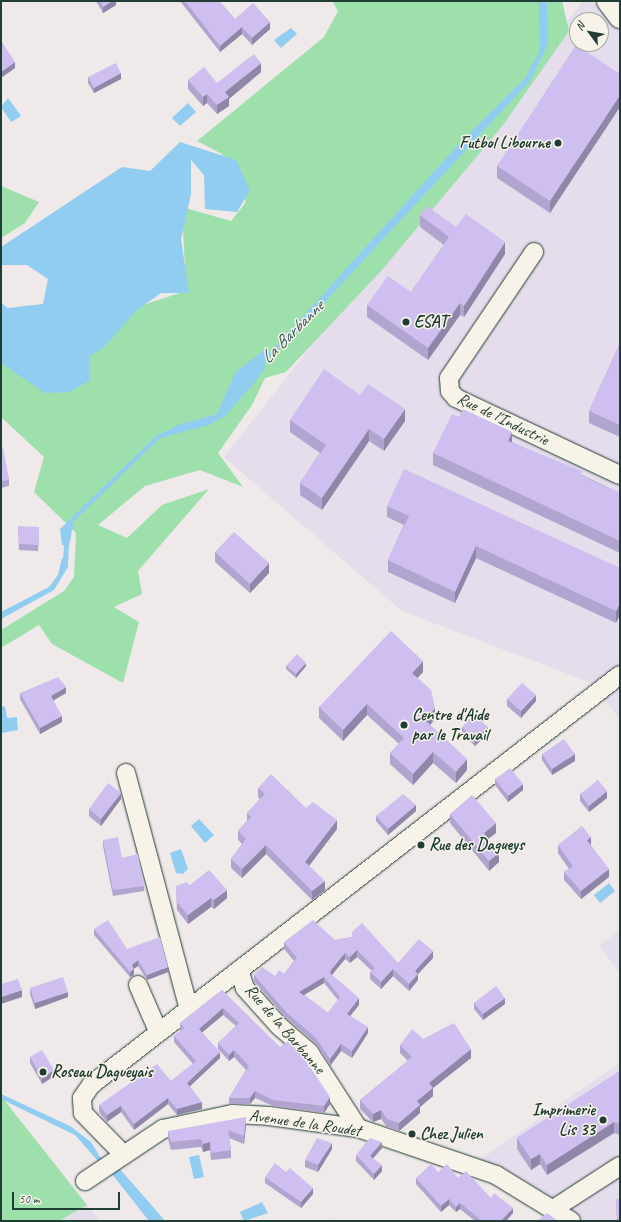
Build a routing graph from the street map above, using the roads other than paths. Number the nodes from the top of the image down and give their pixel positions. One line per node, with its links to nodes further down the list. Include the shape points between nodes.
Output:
1 (608, 1): 2 (main road)
2 (620, 17)
3 (534, 252): 4 (street, Rue de l'Industrie, via 449,378 450,391 456,398)
4 (620, 475)
5 (620, 675): 7 (street)
6 (126, 773): 9 (street)
7 (239, 970): 9 (street); 11 (street, Rue de la Barbanne, via 245,988 279,1026 309,1052)
8 (138, 985): 10 (street)
9 (188, 1006): 10 (street)
10 (158, 1031): 12 (street, via 91,1085 82,1098 83,1113)
11 (358, 1128): 12 (street, Avenue de la Roudet, via 233,1114 164,1129); 15 (street, Avenue de la Roudet, via 496,1175)
12 (122, 1154): 14 (street, Avenue de la Roudet)
13 (620, 1166): 15 (street)
14 (85, 1182)
15 (555, 1208): 16 (street, Avenue de la Roudet)
16 (571, 1221)

